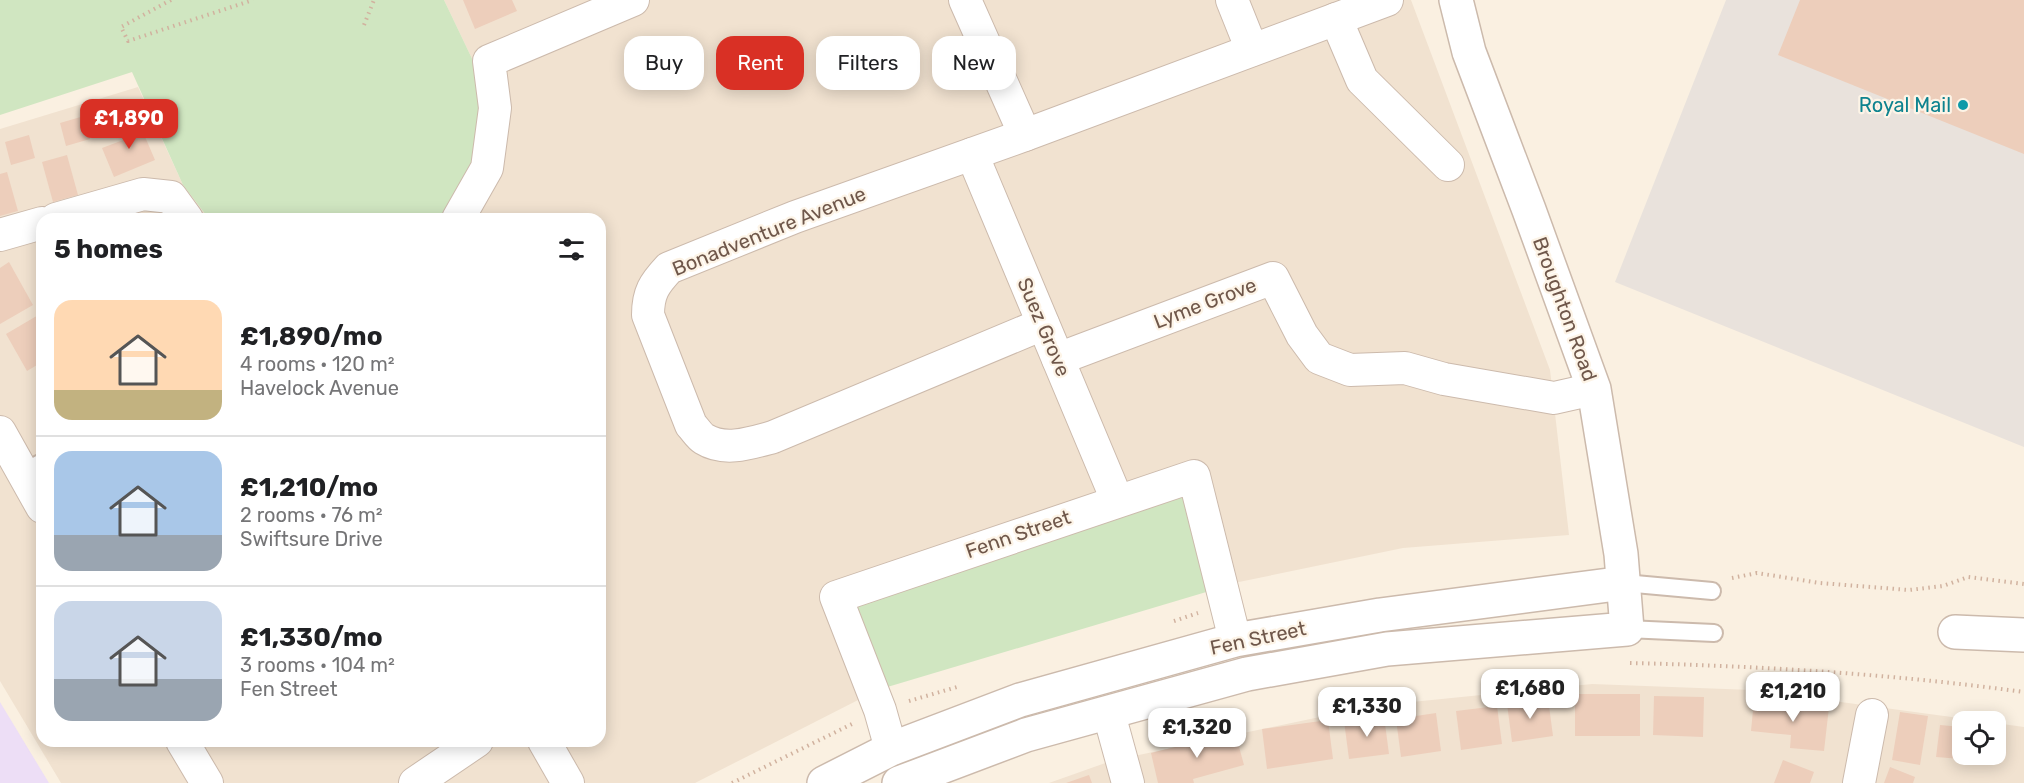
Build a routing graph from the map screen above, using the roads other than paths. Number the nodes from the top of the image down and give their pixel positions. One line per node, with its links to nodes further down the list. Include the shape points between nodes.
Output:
1 (633, 0): 13 (street, via 489,61 495,108 487,168)
2 (964, 0): 8 (street)
3 (1232, 0): 7 (street)
4 (1387, 0): 6 (street, Bonadventure Avenue)
5 (1456, 0): 18 (street, Broughton Road, via 1469,52)
6 (1335, 19): 7 (street, Bonadventure Avenue); 10 (street, via 1362,80)
7 (1252, 50): 8 (street, Bonadventure Avenue)
8 (1025, 135): 9 (street, Bonadventure Avenue)
9 (972, 154): 16 (street, Suez Grove); 16 (street, Bonadventure Avenue, via 795,217 669,268 657,280 648,299 648,315 691,425 702,438 718,444 743,445 773,437)
10 (1448, 165)
11 (77, 213): 12 (street, via 143,194 171,197)
12 (183, 213)
13 (461, 213)
14 (36, 225): 15 (street)
15 (0, 235)
16 (1043, 324): 17 (street, Suez Grove)
17 (1058, 359): 18 (street, Lyme Grove, via 1273,278 1302,335 1319,358 1350,370 1405,368 1444,380 1554,398); 22 (street, Suez Grove)
18 (1594, 389): 23 (street, Broughton Road)
19 (0, 432): 20 (street)
20 (32, 468): 21 (street)
21 (36, 484)
22 (1117, 500): 29 (street, Fenn Street, via 1194,476); 35 (street, Fenn Street, via 836,597)
23 (1624, 583): 24 (lane, Fen Street); 25 (street, Broughton Road); 29 (street, Fen Street, via 1380,615)
24 (1709, 591)
25 (1627, 629): 27 (lane, Fen Street); 30 (street, Fen Street, via 1387,649 1247,674)
26 (1955, 632): 28 (street)
27 (1714, 633)
28 (2024, 635)
29 (1235, 640): 35 (street, Fen Street, via 1020,699)
30 (1109, 714): 40 (street, Fen Street, via 1026,735); 41 (street)
31 (1872, 715): 42 (street)
32 (186, 747): 36 (street)
33 (468, 747): 37 (street)
34 (547, 747): 38 (street)
35 (891, 749): 39 (street, Fen Street)
36 (207, 783)
37 (415, 783)
38 (568, 783)
39 (824, 783)
40 (900, 783)
41 (1128, 783)
42 (1858, 783)

